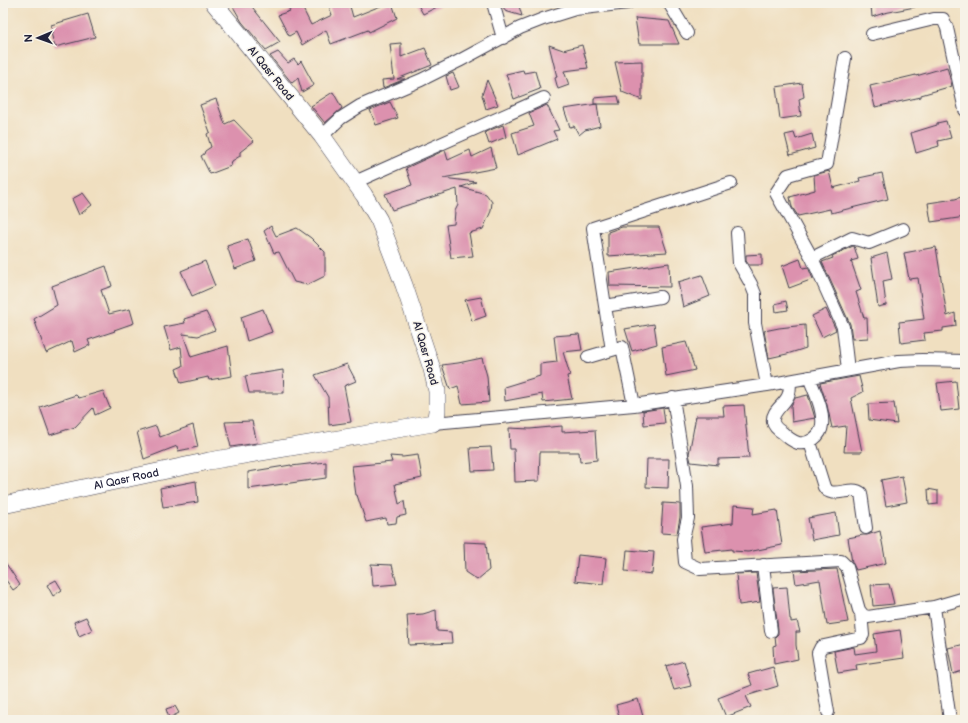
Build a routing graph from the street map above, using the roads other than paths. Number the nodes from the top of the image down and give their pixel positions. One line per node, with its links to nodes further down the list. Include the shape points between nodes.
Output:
1 (214, 3): 12 (street, Al Qasr Road)
2 (493, 3): 8 (street)
3 (628, 3): 5 (street)
4 (669, 3): 6 (street)
5 (583, 6): 8 (street, via 520,28)
6 (687, 33)
7 (872, 34): 11 (street, via 943,20)
8 (503, 38): 12 (street, via 427,77 360,106 341,118)
9 (845, 58): 17 (street, via 827,164 788,175 776,193)
10 (544, 98): 13 (street)
11 (965, 110)
12 (322, 136): 13 (street, Al Qasr Road)
13 (355, 182): 29 (street, Al Qasr Road, via 379,220 404,284 432,369 437,391 437,411)
14 (731, 183): 19 (street, via 592,228)
15 (903, 229): 17 (street, via 869,243 852,238)
16 (737, 234): 26 (street, via 739,263 755,294 755,323)
17 (812, 258): 23 (street, via 843,327)
18 (660, 297): 19 (street)
19 (605, 306): 20 (street)
20 (612, 350): 21 (street); 28 (street, via 622,347)
21 (588, 356)
22 (965, 361): 23 (street, via 898,361)
23 (848, 370): 24 (street)
24 (810, 377): 25 (street); 30 (street, via 822,423 818,436)
25 (789, 381): 26 (street); 30 (street, via 788,398 774,415 773,423 792,440 800,443)
26 (767, 385): 27 (street)
27 (673, 398): 28 (street); 33 (street, via 687,486 688,518 683,539 685,562 700,569)
28 (634, 405): 29 (street)
29 (433, 424): 31 (street, Al Qasr Road, via 208,461)
30 (810, 442): 32 (street, via 825,489 832,493 855,490 861,493)
31 (3, 505)
32 (866, 528)
33 (763, 565): 36 (street, via 841,561 848,567); 37 (street)
34 (965, 598): 35 (street)
35 (934, 607): 36 (street, via 871,617); 39 (street)
36 (861, 613): 38 (street, via 861,638 824,646 818,652)
37 (771, 631)
38 (828, 712)
39 (950, 720)

